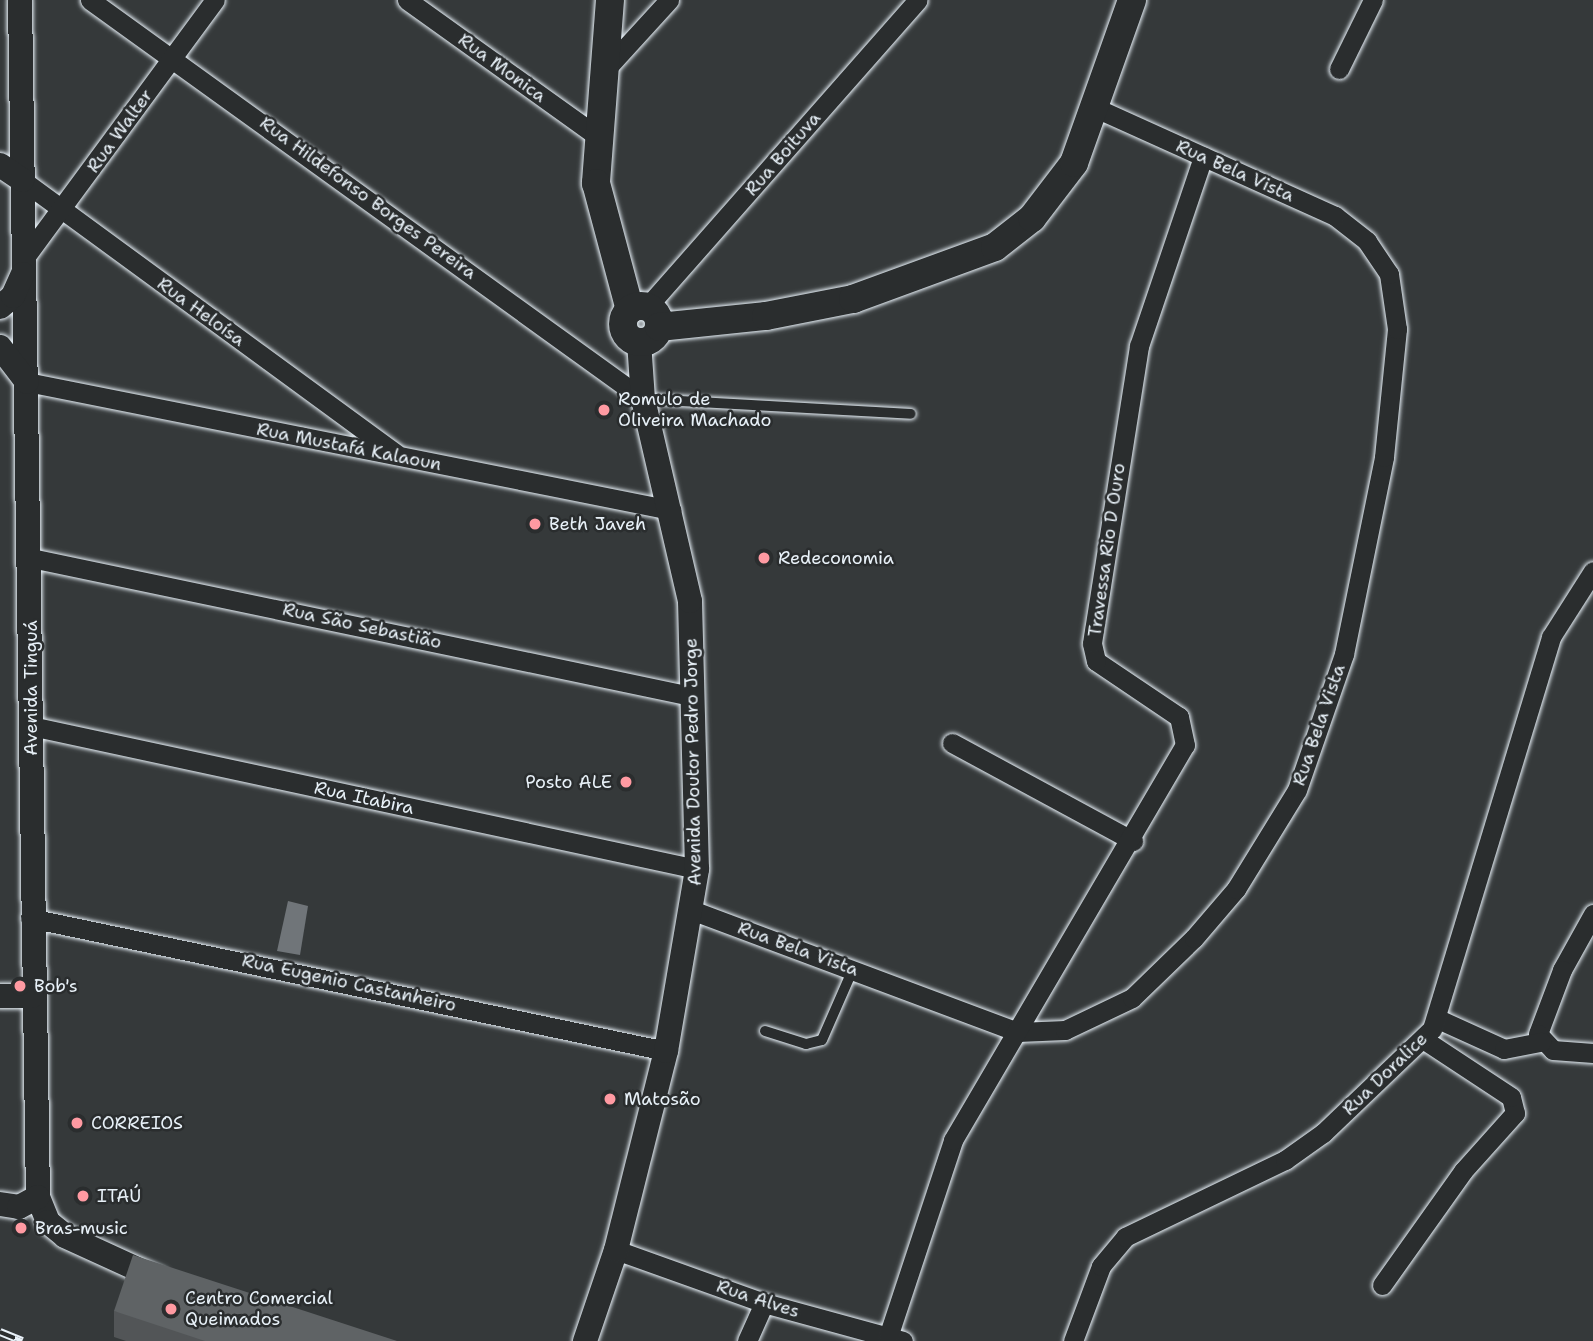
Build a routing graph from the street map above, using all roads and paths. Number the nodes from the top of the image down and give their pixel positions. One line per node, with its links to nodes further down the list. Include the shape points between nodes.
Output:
1 (20, 0): 17 (street, Avenida Tinguá)
2 (90, 0): 10 (street, Rua Hildefonso Borges Pereira)
3 (215, 0): 10 (street, Rua Walter)
4 (407, 0): 14 (street, Rua Monica)
5 (610, 0): 12 (main road, Avenida Doutor Pedro Jorge)
6 (668, 0): 12 (street)
7 (918, 0): 21 (street, Rua Boituva)
8 (1132, 0): 13 (main road)
9 (1373, 0): 11 (street)
10 (174, 56): 18 (street, Rua Walter); 24 (street, Rua Hildefonso Borges Pereira)
11 (1339, 69)
12 (605, 70): 14 (main road, Avenida Doutor Pedro Jorge)
13 (1096, 108): 15 (street, Rua Bela Vista); 21 (main road, via 1057,190 995,247 853,299 766,316)
14 (597, 136): 21 (main road, Avenida Doutor Pedro Jorge, via 600,216)
15 (1203, 157): 33 (street, Travessa Rio D Ouro, via 1139,346 1094,624 1096,661 1167,706 1187,734 1171,779); 43 (street, Rua Bela Vista, via 1335,216 1367,241 1389,274 1397,329 1384,457 1344,654 1297,790 1236,890 1132,998 1088,1024)
16 (0, 165): 17 (street, Rua Heloísa)
17 (22, 180): 18 (street, Rua Heloísa); 19 (street, Avenida Tinguá)
18 (63, 211): 19 (street, Rua Walter); 26 (street, Rua Heloísa)
19 (23, 266): 20 (street, via 13,296); 23 (street, Avenida Tinguá)
20 (0, 307)
21 (644, 321): 24 (street, Avenida Doutor Pedro Jorge)
22 (0, 347): 23 (street)
23 (27, 382): 26 (street, Rua Mustafá Kalaoun); 28 (street, Avenida Tinguá)
24 (643, 399): 25 (lane); 27 (street, Avenida Doutor Pedro Jorge)
25 (911, 414)
26 (403, 458): 27 (street, Rua Mustafá Kalaoun)
27 (671, 510): 30 (street, Avenida Doutor Pedro Jorge, via 690,601)
28 (31, 558): 30 (street, Rua São Sebastião); 31 (street, Avenida Tinguá)
29 (1593, 571): 41 (street, Rua Doralice, via 1551,637 1521,724)
30 (691, 696): 34 (street, Avenida Doutor Pedro Jorge)
31 (31, 726): 34 (street, Rua Itabira); 37 (street, Avenida Tinguá)
32 (952, 743): 33 (street)
33 (1133, 841): 43 (street, Travessa Rio D Ouro)
34 (697, 869): 35 (street, Avenida Doutor Pedro Jorge)
35 (694, 911): 38 (street, Rua Bela Vista); 46 (street, Avenida Doutor Pedro Jorge)
36 (1593, 914): 45 (street, via 1562,970 1539,1026)
37 (30, 918): 40 (street, Avenida Tinguá); 46 (street, Rua Eugenio Castanheiro)
38 (853, 969): 42 (lane, via 821,1040 806,1044); 43 (street, Rua Bela Vista)
39 (0, 996): 40 (street)
40 (32, 996): 48 (street, Avenida Tinguá)
41 (1438, 1019): 44 (street, Rua Doralice); 45 (street, via 1504,1049)
42 (765, 1031)
43 (1018, 1032): 54 (street, Travessa Rio D Ouro, via 945,1160)
44 (1423, 1039): 51 (street, via 1511,1097 1515,1113 1463,1171); 57 (street, Rua Doralice, via 1285,1160 1125,1237 1101,1266)
45 (1541, 1042): 47 (street, via 1562,1053)
46 (666, 1051): 50 (street, Avenida Doutor Pedro Jorge)
47 (1593, 1053)
48 (38, 1197): 49 (street, via 19,1207); 52 (street, via 48,1222 65,1236)
49 (0, 1204)
50 (616, 1250): 53 (street, Rua Alves); 55 (street, Avenida Doutor Pedro Jorge)
51 (1382, 1285)
52 (188, 1288)
53 (764, 1303): 54 (street, Rua Alves); 56 (street)
54 (896, 1339)
55 (585, 1341)
56 (747, 1341)
57 (1073, 1341)

